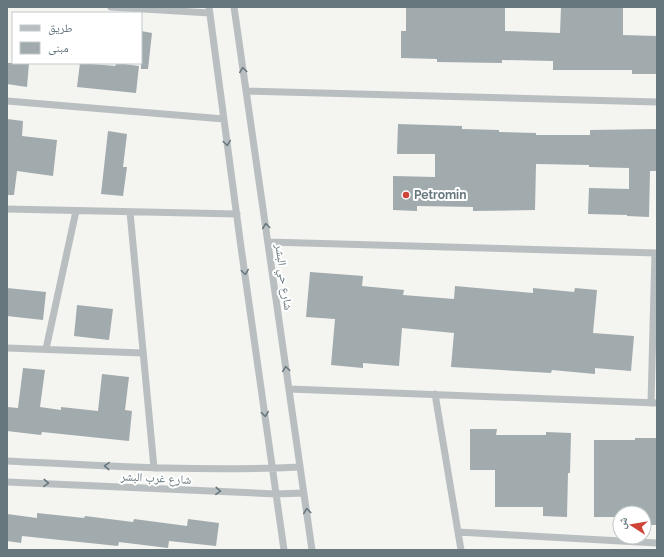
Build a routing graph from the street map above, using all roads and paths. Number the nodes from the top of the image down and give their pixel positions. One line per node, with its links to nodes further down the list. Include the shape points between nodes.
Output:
1 (111, 7): 3 (street)
2 (234, 7): 4 (street, شارع حي البشر, one-way to 2)
3 (210, 10): 7 (street)
4 (246, 91): 6 (street); 12 (street, شارع حي البشر, one-way to 4)
5 (7, 101): 7 (street)
6 (657, 102)
7 (224, 119): 11 (street, one-way to 11)
8 (7, 209): 9 (street)
9 (76, 211): 10 (street); 15 (street)
10 (130, 212): 11 (street); 16 (street)
11 (237, 214): 23 (street, one-way to 23)
12 (268, 242): 13 (street); 17 (street, شارع حي البشر, one-way to 12)
13 (656, 253): 19 (street)
14 (7, 348): 15 (street)
15 (46, 349): 16 (street)
16 (143, 352): 22 (street)
17 (289, 389): 18 (street); 21 (street, شارع حي البشر)
18 (435, 394): 19 (street); 27 (street)
19 (654, 403)
20 (7, 461): 22 (street, one-way to 20)
21 (300, 467): 23 (street); 25 (street, شارع حي البشر)
22 (154, 468): 23 (street)
23 (272, 468): 26 (street)
24 (7, 482): 26 (street, شارع غرب البشر, one-way to 26)
25 (304, 493): 26 (street, شارع غرب البشر); 30 (street, شارع حي البشر, one-way to 25)
26 (276, 494): 29 (street)
27 (458, 532): 28 (street); 31 (street)
28 (657, 543)
29 (284, 550)
30 (312, 550)
31 (461, 550)

